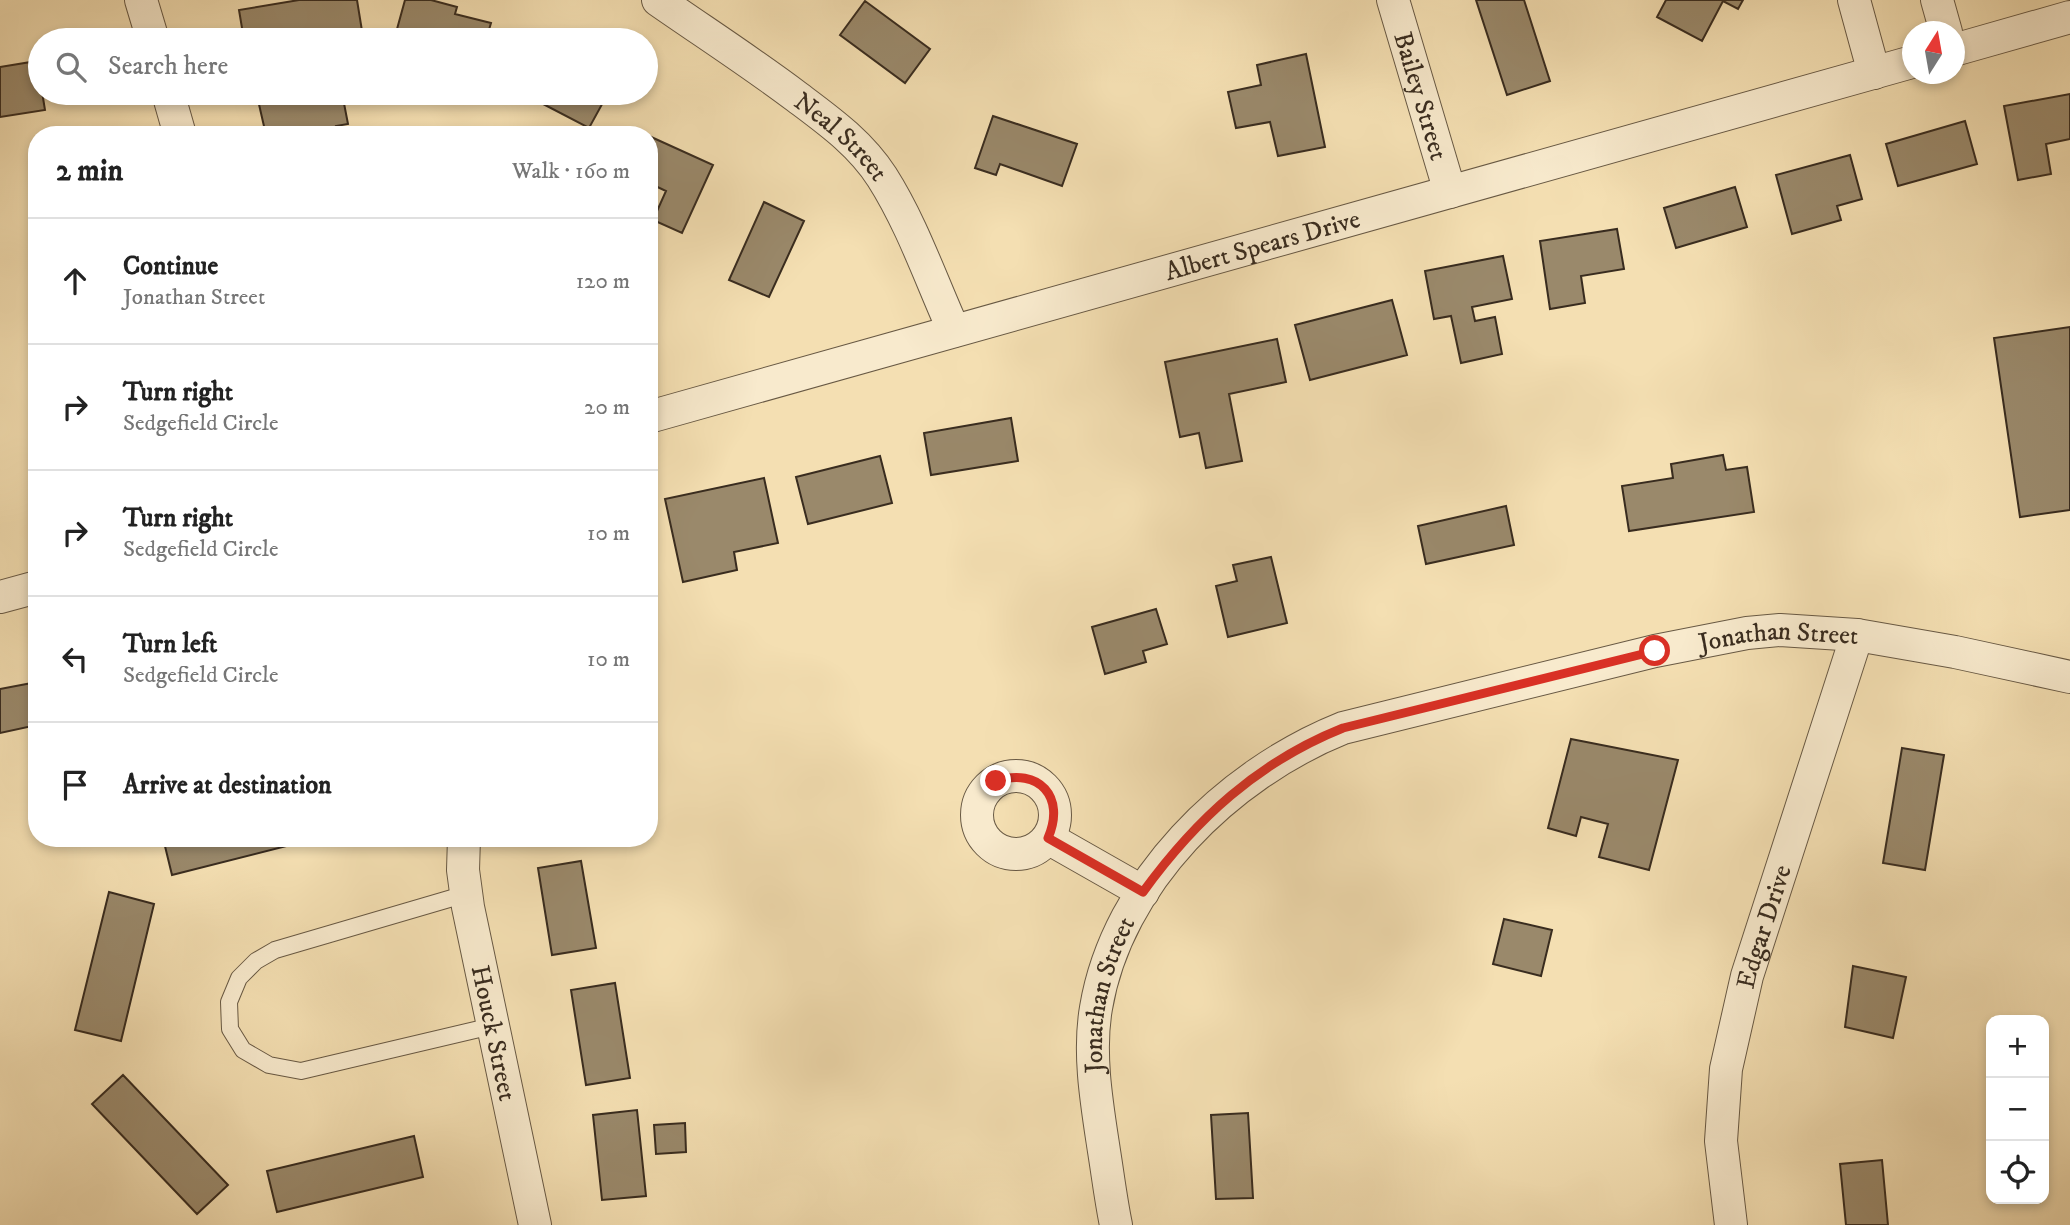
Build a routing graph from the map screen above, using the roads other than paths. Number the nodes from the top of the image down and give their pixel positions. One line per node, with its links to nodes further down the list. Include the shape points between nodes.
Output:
1 (141, 0): 8 (street)
2 (658, 0): 15 (street, Neal Street, via 790,92 846,134 865,155 900,210)
3 (1393, 0): 14 (street, Bailey Street)
4 (1854, 0): 11 (street)
5 (1937, 0): 7 (street)
6 (2070, 18): 9 (street)
7 (1943, 21)
8 (149, 28)
9 (1965, 47)
10 (1902, 65): 11 (street, Albert Spears Drive)
11 (1874, 73): 14 (street, Albert Spears Drive)
12 (171, 105): 13 (street)
13 (177, 126)
14 (1450, 192): 15 (street, Albert Spears Drive)
15 (954, 331): 16 (street, Albert Spears Drive)
16 (658, 413)
17 (28, 589): 18 (street)
18 (0, 597)
19 (1857, 635): 20 (street, Jonathan Street); 23 (street, Jonathan Street, via 1780,630 1747,633 1655,651 1343,728 1255,775 1173,851); 28 (street, Edgar Drive, via 1747,976 1726,1069 1721,1141)
20 (2070, 677)
21 (1048, 838): 23 (street)
22 (464, 847): 24 (street, Houck Street)
23 (1143, 892): 27 (street, Jonathan Street, via 1118,934 1095,1009 1096,1100)
24 (466, 894): 25 (street, Houck Street); 25 (lane, via 275,950 239,978 229,1002 230,1029 243,1050 269,1065 301,1071)
25 (492, 1026): 26 (street, Houck Street)
26 (535, 1225)
27 (1116, 1225)
28 (1731, 1225)

